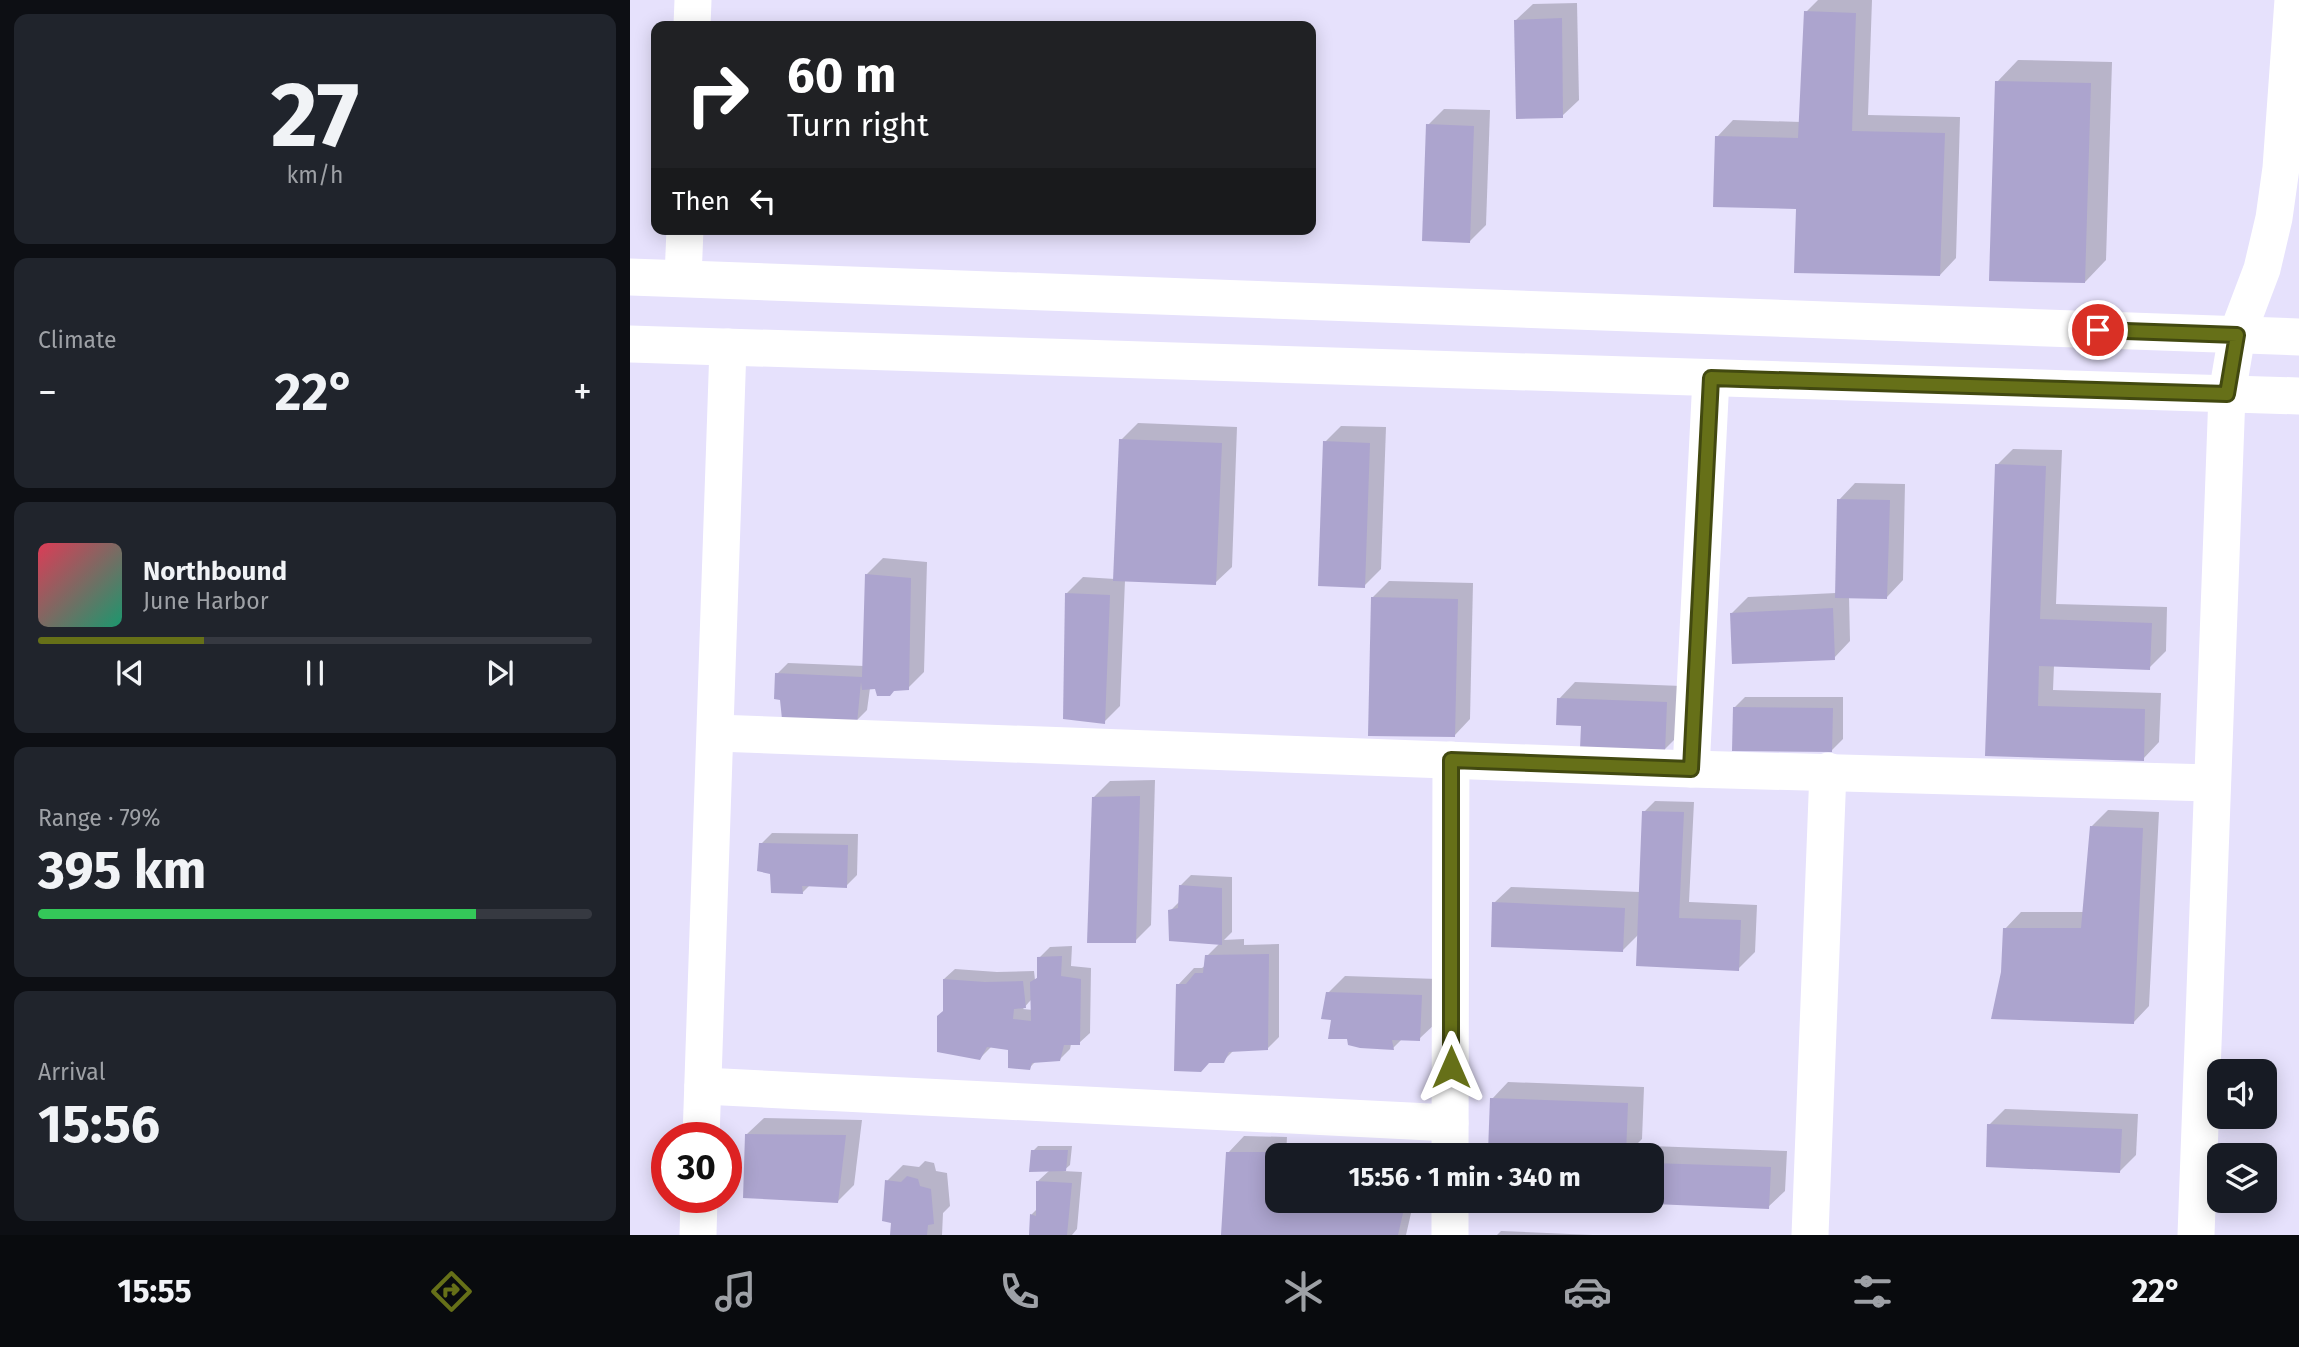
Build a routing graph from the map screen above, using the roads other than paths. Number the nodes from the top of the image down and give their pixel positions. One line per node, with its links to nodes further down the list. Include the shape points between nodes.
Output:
1 (693, 0): 3 (street)
2 (2292, 0): 7 (street, via 2274,218 2262,269)
3 (692, 21)
4 (685, 235): 6 (street)
5 (630, 277): 6 (street)
6 (683, 278): 7 (street)
7 (2237, 335): 8 (street); 12 (street)
8 (2299, 337)
9 (630, 344): 10 (street)
10 (728, 347): 11 (street); 14 (street)
11 (1711, 378): 12 (street); 16 (street)
12 (2227, 394): 13 (street); 18 (street)
13 (2299, 396)
14 (716, 733): 15 (street); 19 (street)
15 (1451, 760): 16 (street); 21 (street)
16 (1691, 769): 17 (street)
17 (1828, 771): 18 (street); 26 (street)
18 (2213, 783): 27 (street)
19 (703, 1086): 20 (street); 21 (street)
20 (702, 1122)
21 (1450, 1139)
22 (699, 1213): 24 (street)
23 (1450, 1213): 25 (street)
24 (698, 1235)
25 (1450, 1235)
26 (1810, 1235)
27 (2196, 1235)

